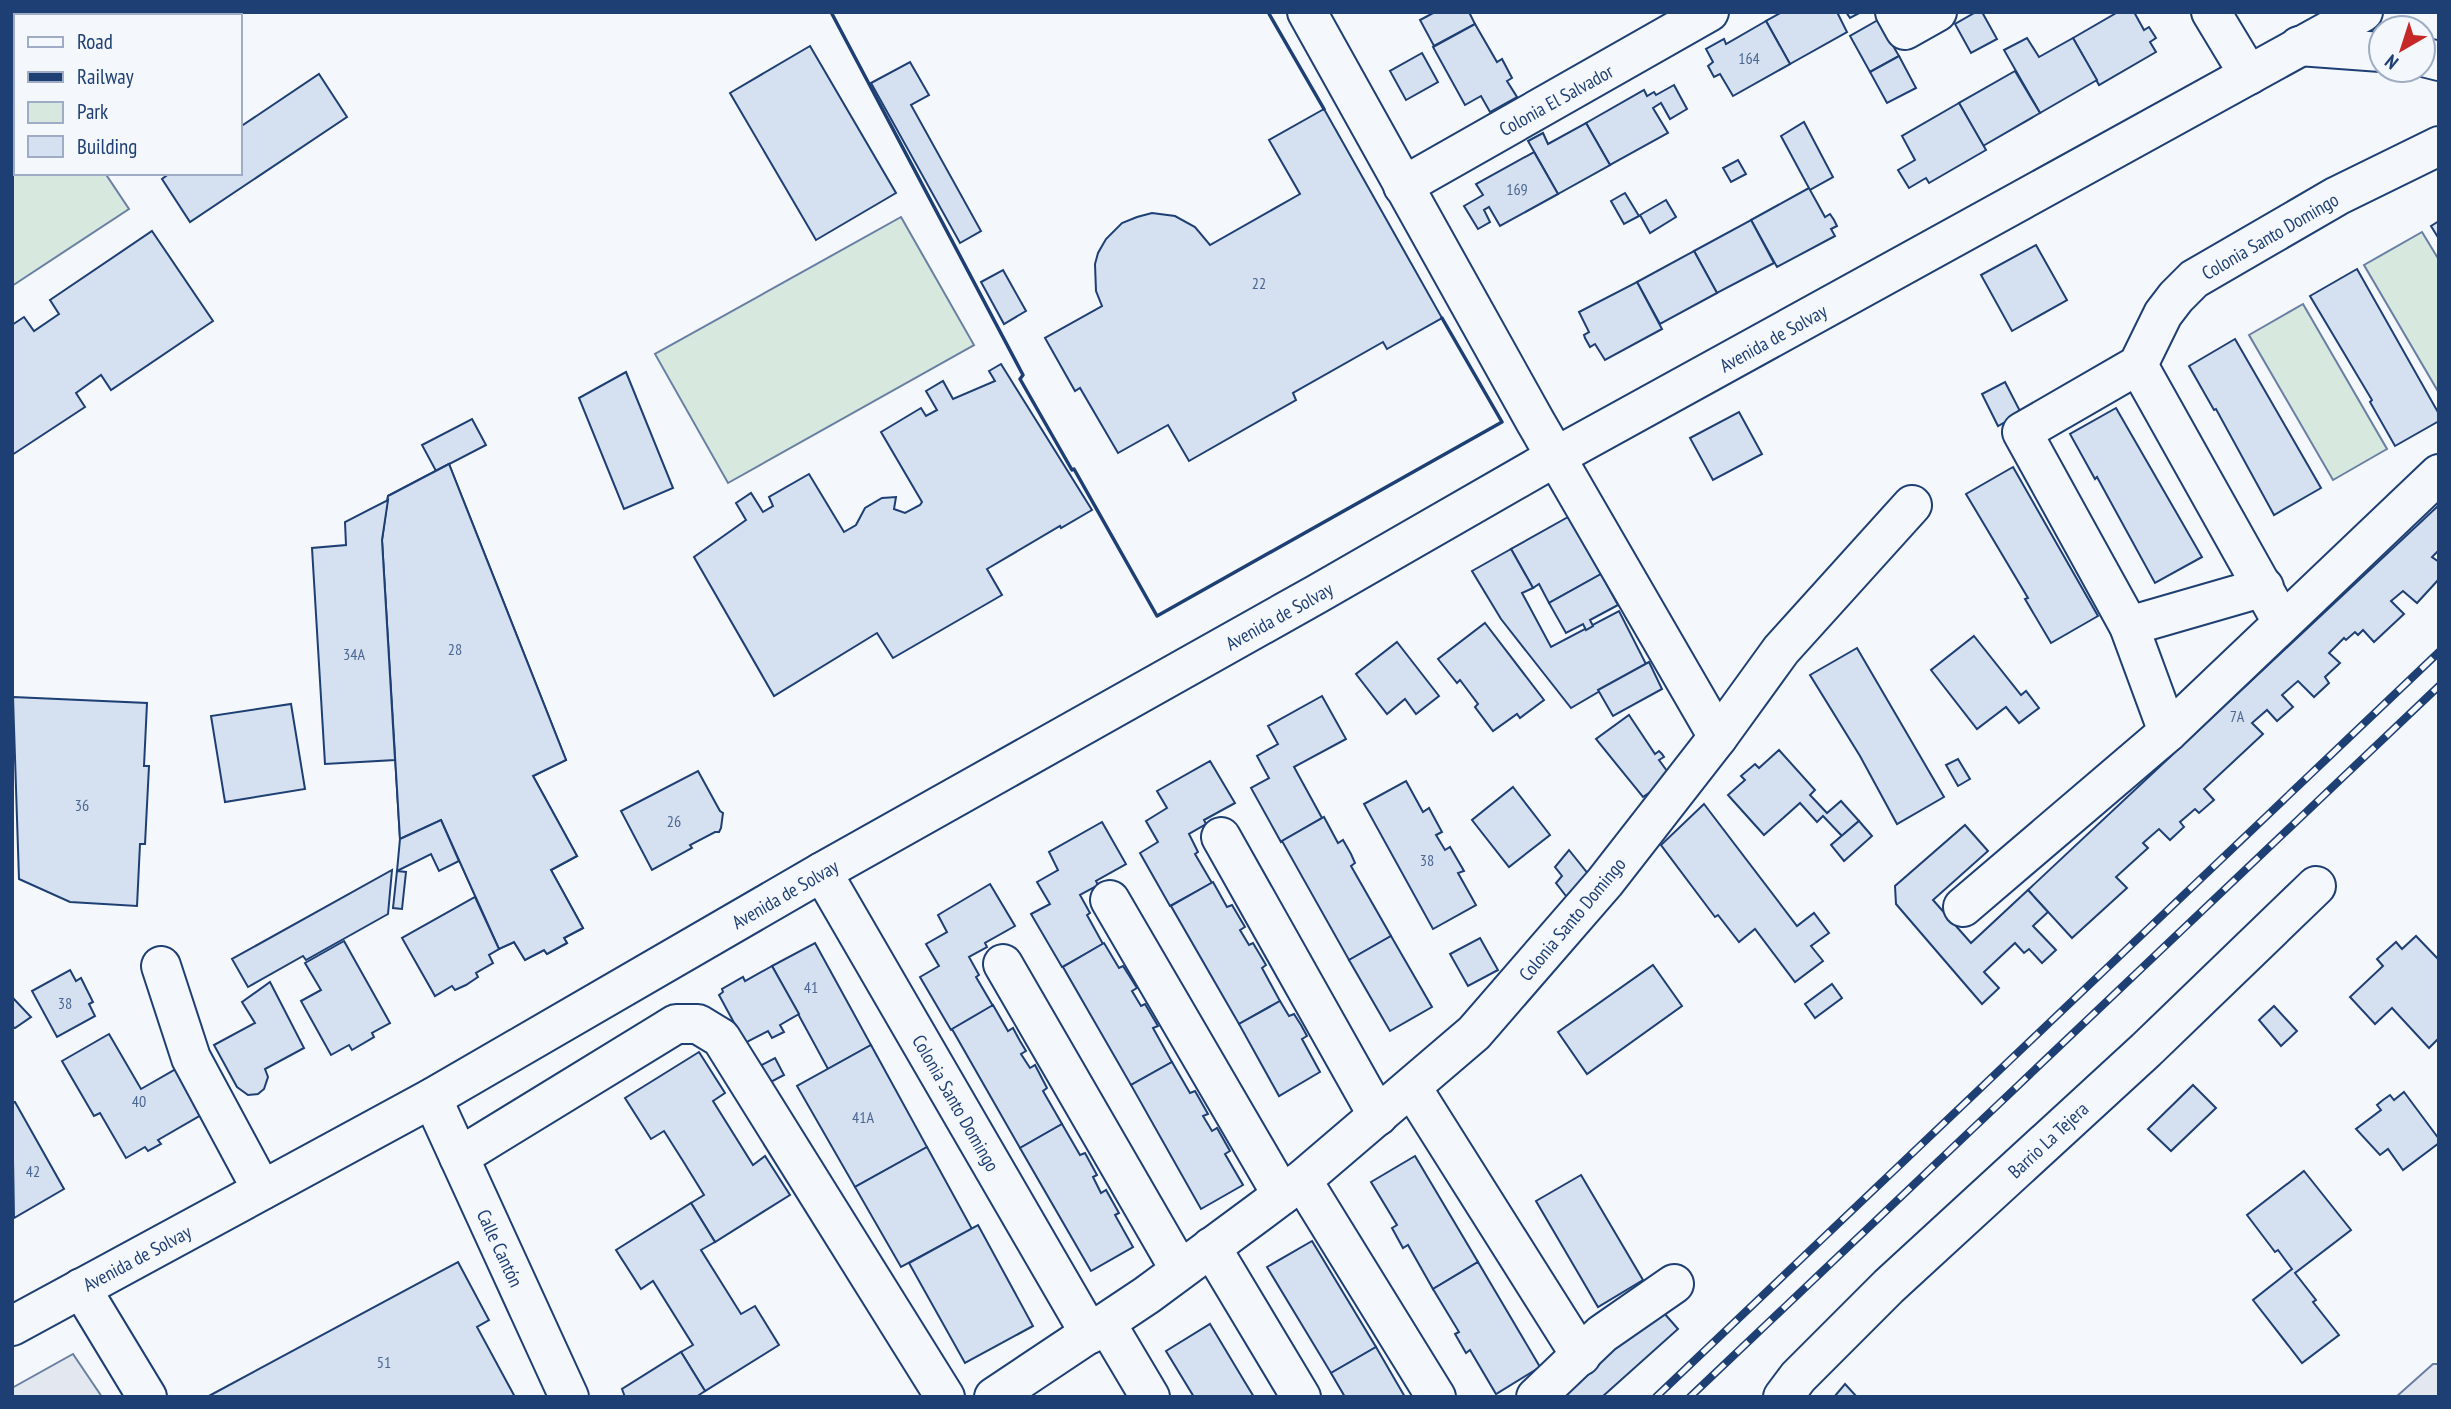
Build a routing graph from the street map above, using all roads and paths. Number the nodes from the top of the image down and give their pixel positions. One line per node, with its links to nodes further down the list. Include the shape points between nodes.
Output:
1 (1307, 12): 11 (main road)
2 (1709, 12): 11 (main road, Colonia El Salvador)
3 (1895, 12): 4 (main road, via 1905,30)
4 (1937, 12)
5 (2211, 12): 9 (main road)
6 (2363, 12): 7 (main road, Avenida de Solvay)
7 (2299, 46): 8 (main road); 9 (main road, Avenida de Solvay)
8 (2367, 51)
9 (2249, 75): 13 (main road, Avenida de Solvay)
10 (2439, 146): 12 (main road, Colonia Santo Domingo, via 2337,196 2194,279 2162,314)
11 (1403, 186): 13 (main road)
12 (2138, 365): 16 (main road); 18 (main road, via 2022,432)
13 (1557, 456): 20 (main road); 22 (main road, Avenida de Solvay)
14 (2439, 474): 17 (main road)
15 (1912, 505): 20 (main road, Colonia Santo Domingo, via 1781,650)
16 (2263, 587): 17 (main road); 18 (main road)
17 (2282, 622): 19 (main road)
18 (2129, 626): 19 (main road)
19 (2168, 732): 25 (main road)
20 (1718, 737): 28 (main road, Colonia Santo Domingo, via 1605,882 1501,1004)
21 (1221, 837): 30 (main road)
22 (822, 872): 29 (main road, Avenida de Solvay); 39 (main road, Colonia Santo Domingo)
23 (2316, 887): 49 (main road, Barrio La Tejera, via 1889,1286)
24 (1110, 900): 32 (main road)
25 (1963, 907)
26 (1003, 964): 35 (main road)
27 (161, 966): 33 (main road, via 191,1058)
28 (1412, 1088): 30 (main road, Colonia Santo Domingo); 40 (main road)
29 (432, 1098): 31 (main road, Calle Cantón); 33 (main road, Avenida de Solvay)
30 (1378, 1115): 32 (main road, Colonia Santo Domingo)
31 (459, 1157): 41 (main road, Calle Cantón); 44 (main road, via 676,1024 698,1024 721,1038)
32 (1292, 1187): 34 (main road, Colonia Santo Domingo); 47 (main road)
33 (262, 1191): 37 (main road, Avenida de Solvay)
34 (1211, 1247): 35 (main road, Colonia Santo Domingo); 46 (main road)
35 (1180, 1270): 39 (main road, Colonia Santo Domingo)
36 (1674, 1284): 40 (main road, via 1602,1334)
37 (81, 1288): 38 (main road, Avenida de Solvay); 43 (main road)
38 (12, 1326)
39 (1098, 1329): 42 (main road, Colonia Santo Domingo); 45 (main road, Colonia Santo Domingo)
40 (1581, 1356): 48 (main road)
41 (563, 1382)
42 (997, 1396)
43 (147, 1397)
44 (944, 1397)
45 (1150, 1397)
46 (1301, 1397)
47 (1436, 1397)
48 (1536, 1397)
49 (1783, 1397)

